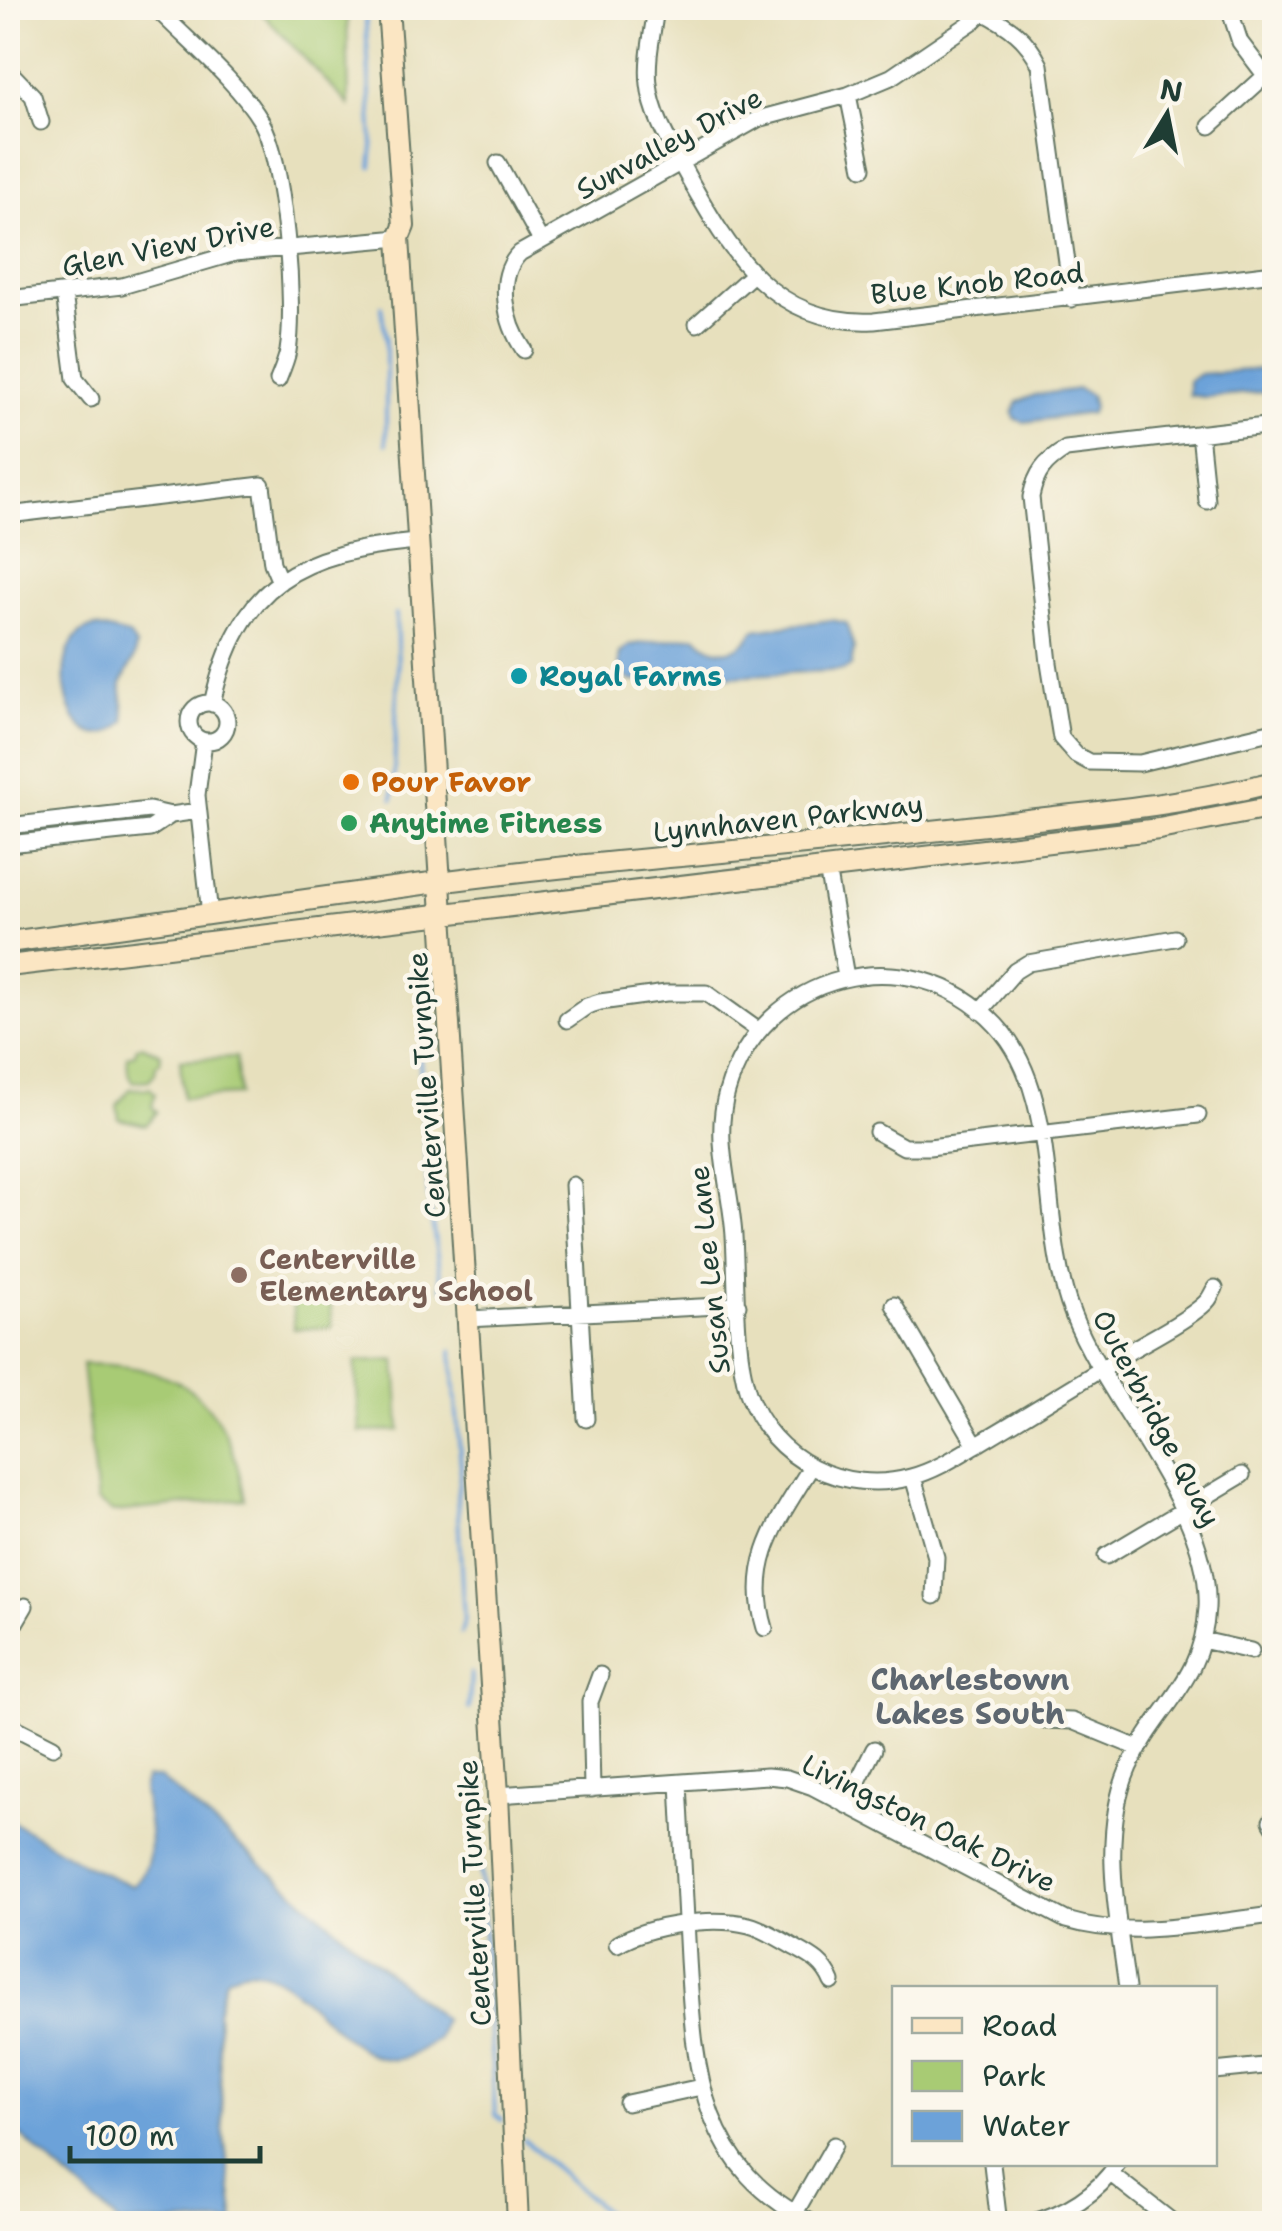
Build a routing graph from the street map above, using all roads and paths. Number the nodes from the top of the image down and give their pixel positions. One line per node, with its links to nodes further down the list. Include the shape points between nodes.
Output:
1 (156, 8): 17 (street, via 249,104 266,131 279,169)
2 (376, 8): 15 (main road, Centerville Turnpike, via 391,222)
3 (388, 8): 15 (main road, Centerville Turnpike, via 404,226)
4 (656, 8): 12 (street, Blue Knob Road, via 649,83)
5 (1229, 8): 8 (street, via 1240,42)
6 (985, 10): 9 (street, Sunvalley Drive, via 891,77); 22 (street, via 1015,31 1040,65)
7 (8, 70): 10 (street, via 33,96)
8 (1270, 82): 11 (street)
9 (848, 95): 12 (street, Sunvalley Drive, via 758,119); 14 (street)
10 (41, 122)
11 (1210, 126)
12 (680, 162): 16 (street, Sunvalley Drive); 19 (street, Blue Knob Road, via 722,237)
13 (498, 164): 16 (street)
14 (863, 168)
15 (399, 238): 17 (street, Glen View Drive); 31 (main road, Centerville Turnpike)
16 (541, 240): 24 (street, Sunvalley Drive, via 513,260 506,276 512,326)
17 (285, 247): 20 (street, Glen View Drive, via 122,286); 25 (street, via 288,349)
18 (1274, 273): 22 (street, Blue Knob Road)
19 (752, 274): 22 (street, Blue Knob Road, via 800,308 844,320); 23 (street)
20 (64, 292): 21 (street, Glen View Drive); 26 (street, via 76,379)
21 (8, 299)
22 (1072, 299)
23 (696, 324)
24 (524, 350)
25 (278, 380)
26 (91, 400)
27 (1274, 425): 28 (street)
28 (1200, 433): 29 (street); 34 (street, via 1066,449 1035,476 1031,497 1061,738 1090,762 1140,763)
29 (1207, 501)
30 (8, 515): 32 (street, via 262,486)
31 (418, 542): 32 (street, via 346,550); 43 (main road, Centerville Turnpike)
32 (280, 582): 33 (street, via 232,638)
33 (212, 704): 35 (street, via 227,724 218,738); 35 (street, via 198,706 188,721)
34 (1274, 731)
35 (204, 741): 38 (street)
36 (1274, 782): 43 (main road, Lynnhaven Parkway, via 1128,809)
37 (1274, 807): 42 (main road, Lynnhaven Parkway, via 1174,827)
38 (198, 812): 39 (street); 45 (street)
39 (171, 814): 40 (street, via 148,810); 41 (street, via 150,829)
40 (8, 826)
41 (8, 844)
42 (827, 868): 44 (main road, Lynnhaven Parkway); 49 (street)
43 (439, 882): 44 (main road, Centerville Turnpike); 45 (main road, Lynnhaven Parkway)
44 (441, 914): 48 (main road, Lynnhaven Parkway); 61 (main road, Centerville Turnpike)
45 (210, 915): 47 (main road, Lynnhaven Parkway)
46 (1175, 938): 50 (street, via 1028,963)
47 (8, 942)
48 (8, 966)
49 (846, 977): 50 (street, Outerbridge Quay, via 886,974 926,982); 52 (street, Susan Lee Lane, via 792,1001)
50 (980, 1011): 55 (street, Outerbridge Quay, via 1020,1060)
51 (567, 1020): 52 (street, via 600,1002 695,991 716,997)
52 (758, 1032): 58 (street, Susan Lee Lane, via 734,1071 722,1114)
53 (1198, 1115): 55 (street)
54 (877, 1132): 55 (street, via 910,1148)
55 (1040, 1135): 62 (street, Outerbridge Quay, via 1062,1284)
56 (573, 1185): 60 (street)
57 (1214, 1288): 62 (street, Susan Lee Lane, via 1202,1306)
58 (738, 1304): 60 (street); 65 (street, Susan Lee Lane, via 752,1400 782,1444)
59 (894, 1306): 64 (street)
60 (580, 1313): 61 (street); 63 (street)
61 (468, 1319): 84 (main road, Centerville Turnpike)
62 (1100, 1370): 64 (street, Susan Lee Lane); 68 (street, Outerbridge Quay)
63 (586, 1419)
64 (976, 1445): 67 (street, Susan Lee Lane)
65 (811, 1467): 67 (street, Susan Lee Lane, via 849,1481); 72 (street, via 761,1559 757,1588)
66 (1242, 1475): 68 (street)
67 (913, 1477): 70 (street, via 936,1557)
68 (1184, 1510): 69 (street); 74 (street, Outerbridge Quay, via 1206,1584)
69 (1106, 1556)
70 (934, 1596)
71 (24, 1606): 73 (street)
72 (765, 1628)
73 (8, 1636)
74 (1202, 1640): 75 (street); 80 (street, Outerbridge Quay, via 1187,1680)
75 (1251, 1651)
76 (600, 1675): 83 (street, via 590,1702)
77 (1042, 1720): 80 (street, via 1072,1722)
78 (8, 1724): 79 (street)
79 (53, 1747)
80 (1138, 1748): 88 (street, Outerbridge Quay, via 1116,1813)
81 (874, 1749): 85 (street)
82 (679, 1783): 83 (street, Livingston Oak Drive); 85 (street, Livingston Oak Drive, via 787,1778); 87 (street)
83 (592, 1789): 84 (street, Livingston Oak Drive)
84 (498, 1794): 100 (main road, Centerville Turnpike)
85 (846, 1804): 88 (street, Livingston Oak Drive, via 1066,1920)
86 (1274, 1915): 88 (street, Livingston Oak Drive)
87 (686, 1924): 89 (street, via 647,1929); 90 (street, via 762,1929 818,1960); 94 (street)
88 (1120, 1930): 91 (street, Outerbridge Quay)
89 (617, 1944)
90 (832, 1982)
91 (1127, 1986)
92 (1274, 2065): 93 (street)
93 (1217, 2071)
94 (701, 2087): 95 (street); 99 (street, via 738,2164)
95 (627, 2102)
96 (834, 2145): 99 (street)
97 (992, 2166): 102 (street)
98 (1114, 2169): 103 (street, via 1072,2207); 104 (street)
99 (795, 2214): 101 (street)
100 (518, 2224)
101 (815, 2224)
102 (999, 2224)
103 (1026, 2224)
104 (1175, 2224)

